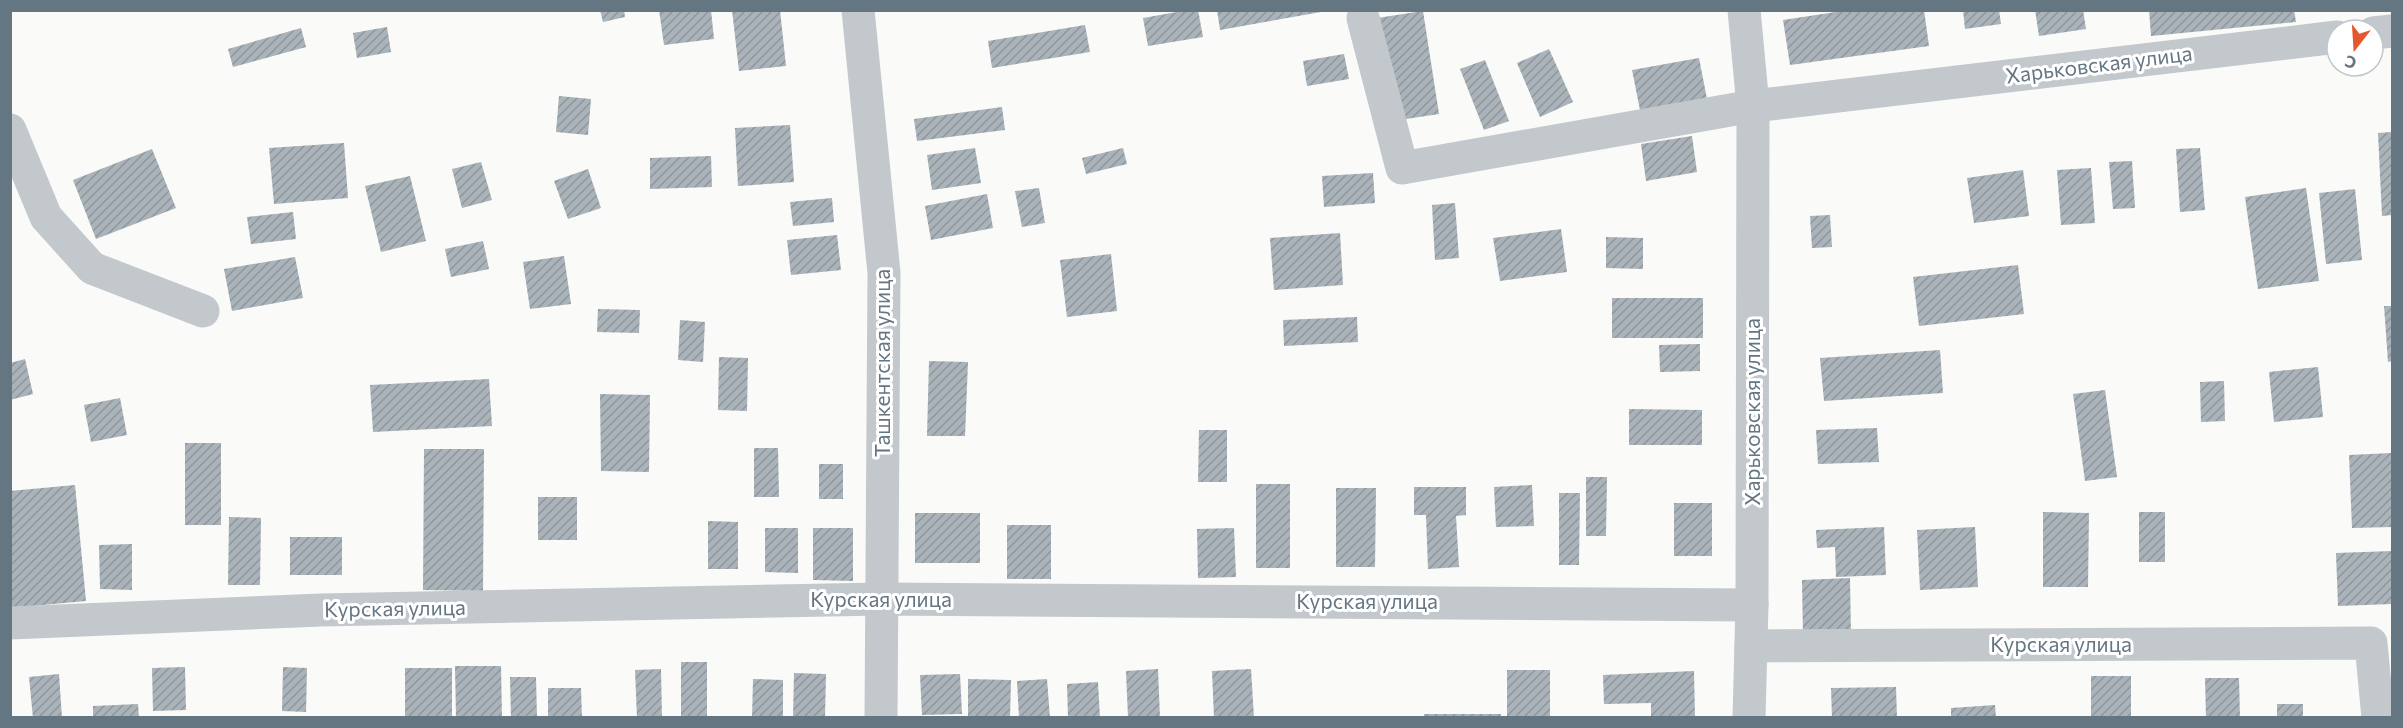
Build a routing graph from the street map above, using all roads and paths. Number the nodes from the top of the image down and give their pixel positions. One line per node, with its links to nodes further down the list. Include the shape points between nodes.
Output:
1 (858, 10): 8 (street, Ташкентская улица, via 885,273)
2 (1744, 10): 5 (street, Харьковская улица)
3 (1363, 18): 5 (street, Харьковская улица, via 1402,168)
4 (2325, 39): 5 (street, Харьковская улица)
5 (1753, 106): 9 (street, Харьковская улица)
6 (10, 130): 7 (street, via 46,217 92,268)
7 (203, 311)
8 (881, 599): 9 (street, Курская улица); 10 (street, Курская улица, via 321,610); 12 (street, Ташкентская улица)
9 (1752, 605): 11 (street, Харьковская улица)
10 (10, 623)
11 (1751, 646): 13 (street, Харьковская улица); 14 (street, Курская улица, via 2371,643)
12 (881, 717)
13 (1749, 717)
14 (2378, 717)

